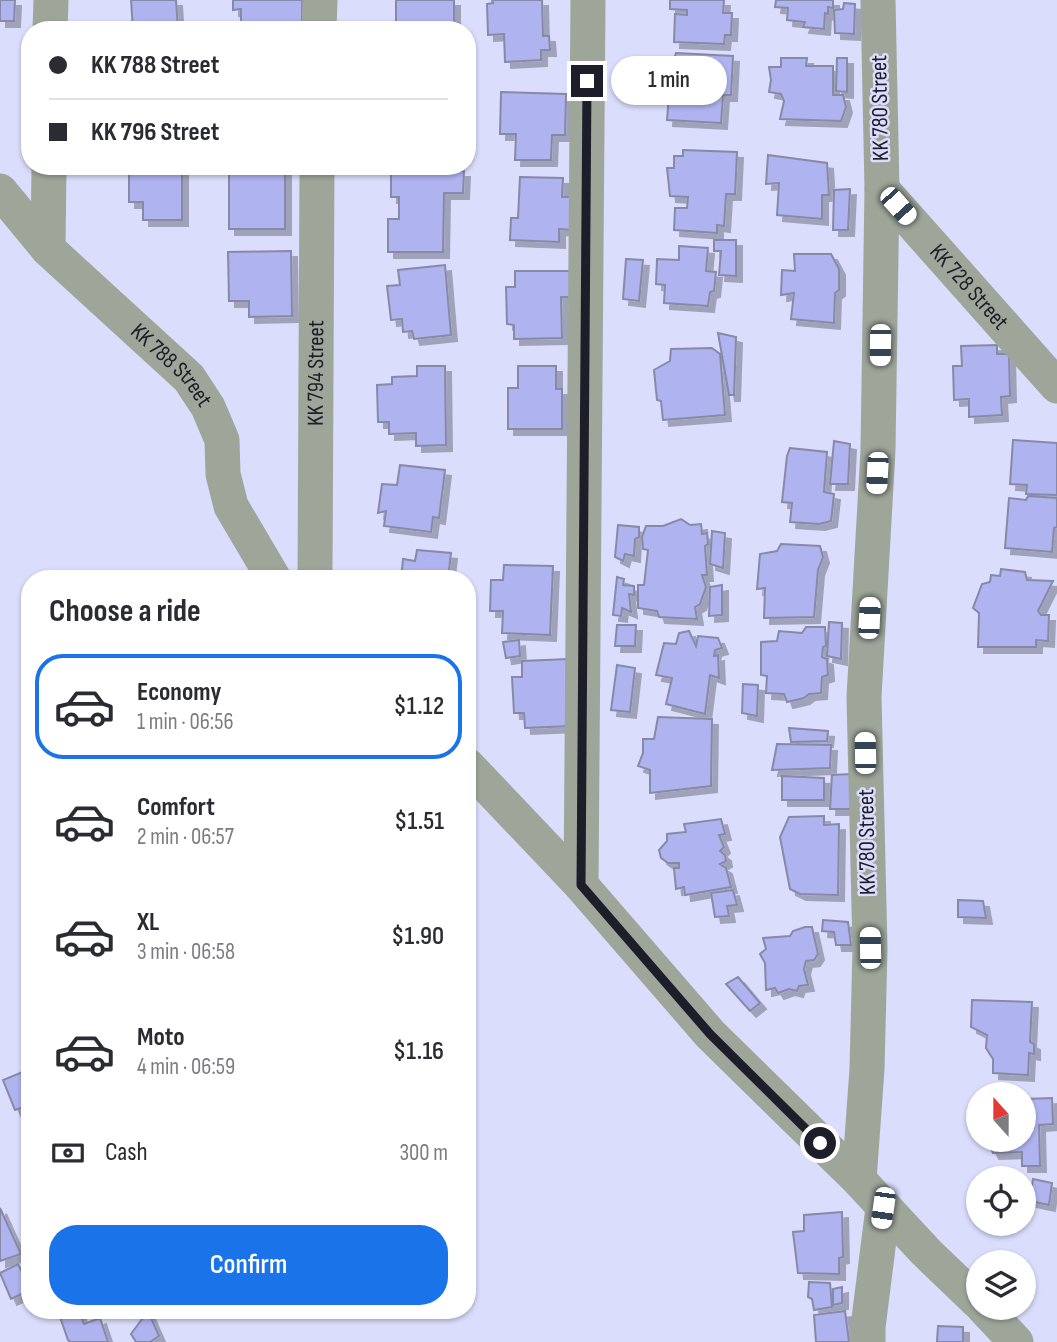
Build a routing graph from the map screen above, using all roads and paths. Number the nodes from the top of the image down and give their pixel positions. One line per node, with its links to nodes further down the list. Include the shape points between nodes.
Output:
1 (51, 0): 5 (street)
2 (320, 0): 6 (street)
3 (588, 0): 16 (street)
4 (878, 0): 9 (street, KK 780 Street)
5 (50, 21)
6 (319, 21)
7 (49, 175): 11 (street)
8 (317, 175): 14 (street, KK 794 Street)
9 (882, 189): 12 (street, KK 728 Street); 17 (street, KK 780 Street, via 878,450 864,697 870,948)
10 (0, 191): 11 (street, KK 788 Street)
11 (48, 249): 13 (street, KK 788 Street, via 189,378 222,440 223,474 231,506)
12 (1057, 386)
13 (269, 570)
14 (316, 570)
15 (476, 774): 16 (street)
16 (581, 885): 17 (street, via 710,1034)
17 (859, 1180): 18 (street)
18 (883, 1208): 19 (street); 21 (street)
19 (966, 1290)
20 (995, 1320): 22 (street)
21 (868, 1342)
22 (1016, 1342)

